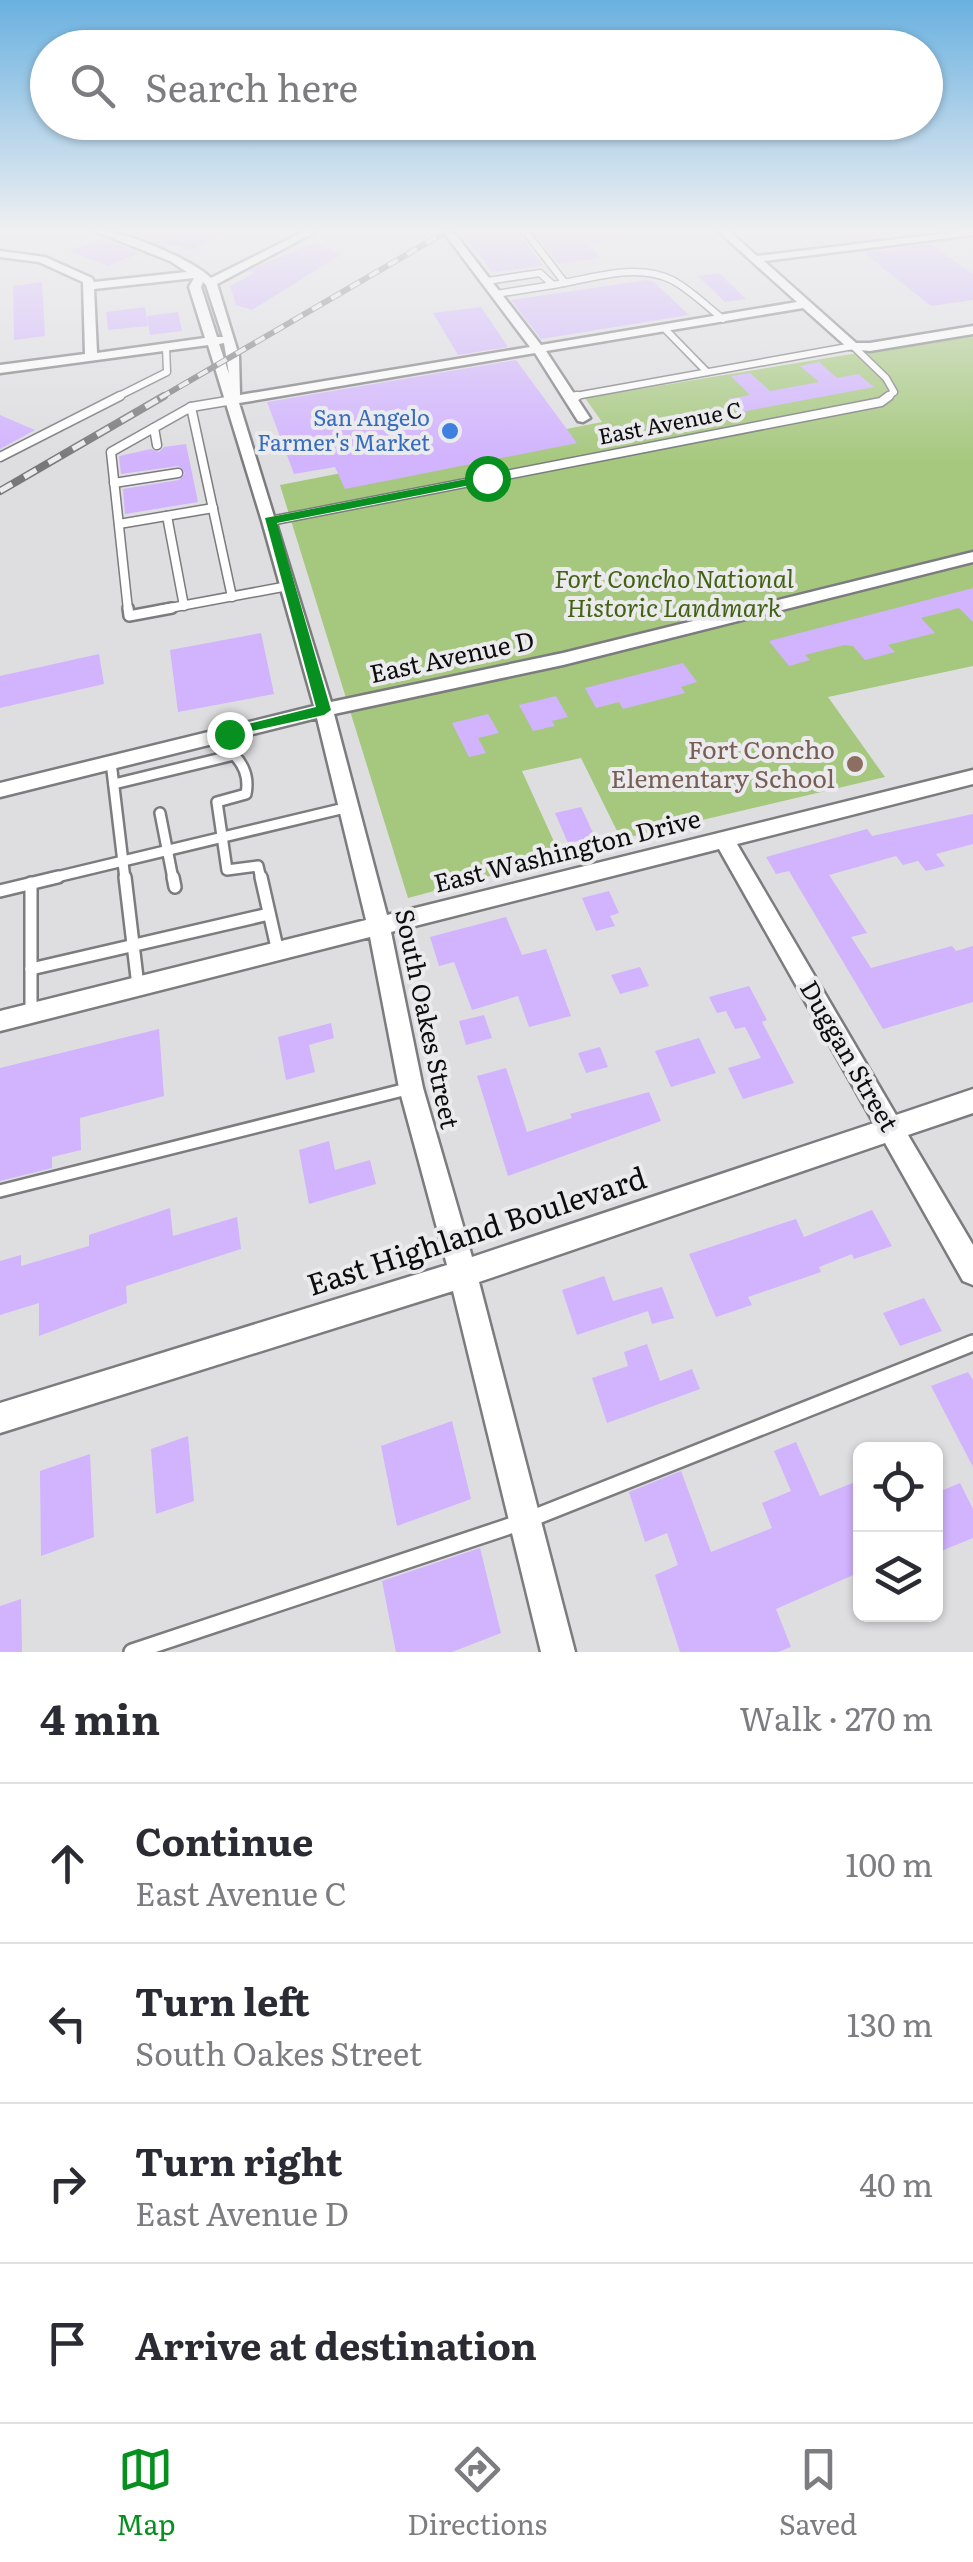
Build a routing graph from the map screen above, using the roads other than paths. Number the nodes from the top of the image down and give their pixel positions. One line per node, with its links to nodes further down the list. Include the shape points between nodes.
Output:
1 (90, 307): 16 (street)
2 (201, 307): 12 (street, South Oakes Street)
3 (216, 307): 11 (street, South Oakes Street)
4 (506, 307): 15 (street)
5 (707, 307): 8 (lane)
6 (790, 307): 8 (street)
7 (810, 307): 13 (street)
8 (723, 319): 9 (street)
9 (665, 329): 15 (street); 18 (lane)
10 (973, 330): 13 (street)
11 (228, 339): 12 (street); 20 (street, South Oakes Street, via 237,385)
12 (210, 341): 14 (street); 20 (street, South Oakes Street)
13 (853, 346): 18 (lane); 30 (lane, East Avenue C, via 894,392 880,402)
14 (166, 347): 16 (street); 25 (lane, via 168,372)
15 (540, 350): 19 (street); 20 (street)
16 (91, 357): 17 (street)
17 (0, 369)
18 (707, 372): 19 (lane)
19 (570, 396): 22 (street)
20 (233, 400): 21 (lane); 30 (street, South Oakes Street)
21 (191, 407): 23 (lane); 28 (lane)
22 (583, 418)
23 (154, 428): 24 (lane); 27 (lane, via 110,452)
24 (157, 444)
25 (0, 457)
26 (178, 473): 27 (lane)
27 (114, 483): 31 (lane)
28 (213, 508): 29 (lane); 34 (lane)
29 (167, 516): 31 (lane); 35 (lane)
30 (270, 521): 33 (street, South Oakes Street)
31 (119, 524): 35 (lane, via 129,616)
32 (973, 557): 36 (street, East Avenue D, via 563,660)
33 (288, 586): 34 (lane); 36 (street, South Oakes Street)
34 (232, 597): 35 (lane)
35 (184, 606)
36 (324, 710): 37 (street, East Avenue D); 43 (street, South Oakes Street)
37 (229, 734): 38 (lane); 39 (street, East Avenue D)
38 (234, 755): 41 (lane); 45 (lane, via 248,787 246,794 216,802)
39 (111, 762): 41 (lane); 42 (street, East Avenue D)
40 (973, 776): 46 (street, East Washington Drive)
41 (114, 784): 48 (lane)
42 (0, 790)
43 (349, 807): 45 (lane); 53 (street, South Oakes Street)
44 (160, 814): 47 (lane)
45 (224, 838): 47 (lane); 52 (lane, via 227,870 258,866)
46 (724, 840): 53 (street, East Washington Drive); 62 (street, Duggan Street)
47 (168, 851): 48 (lane); 50 (lane)
48 (124, 862): 49 (lane); 54 (lane)
49 (30, 883): 51 (lane); 56 (lane)
50 (176, 887)
51 (0, 891)
52 (269, 914): 54 (lane); 55 (lane)
53 (380, 926): 55 (street, East Washington Drive); 60 (street, South Oakes Street)
54 (134, 946): 56 (lane); 57 (lane)
55 (278, 952): 57 (street, East Washington Drive)
56 (31, 969): 58 (lane)
57 (138, 986): 58 (street, East Washington Drive)
58 (31, 1013): 59 (street, East Washington Drive)
59 (0, 1021)
60 (411, 1088): 63 (lane); 65 (street, South Oakes Street)
61 (973, 1102): 62 (street, East Highland Boulevard)
62 (890, 1127): 64 (street, Duggan Street); 65 (street, East Highland Boulevard)
63 (0, 1192)
64 (973, 1271)
65 (463, 1274): 67 (street, East Highland Boulevard); 68 (street, South Oakes Street)
66 (973, 1343): 68 (lane)
67 (0, 1418)
68 (525, 1520): 69 (lane); 70 (street, South Oakes Street)
69 (132, 1652)
70 (558, 1652)

